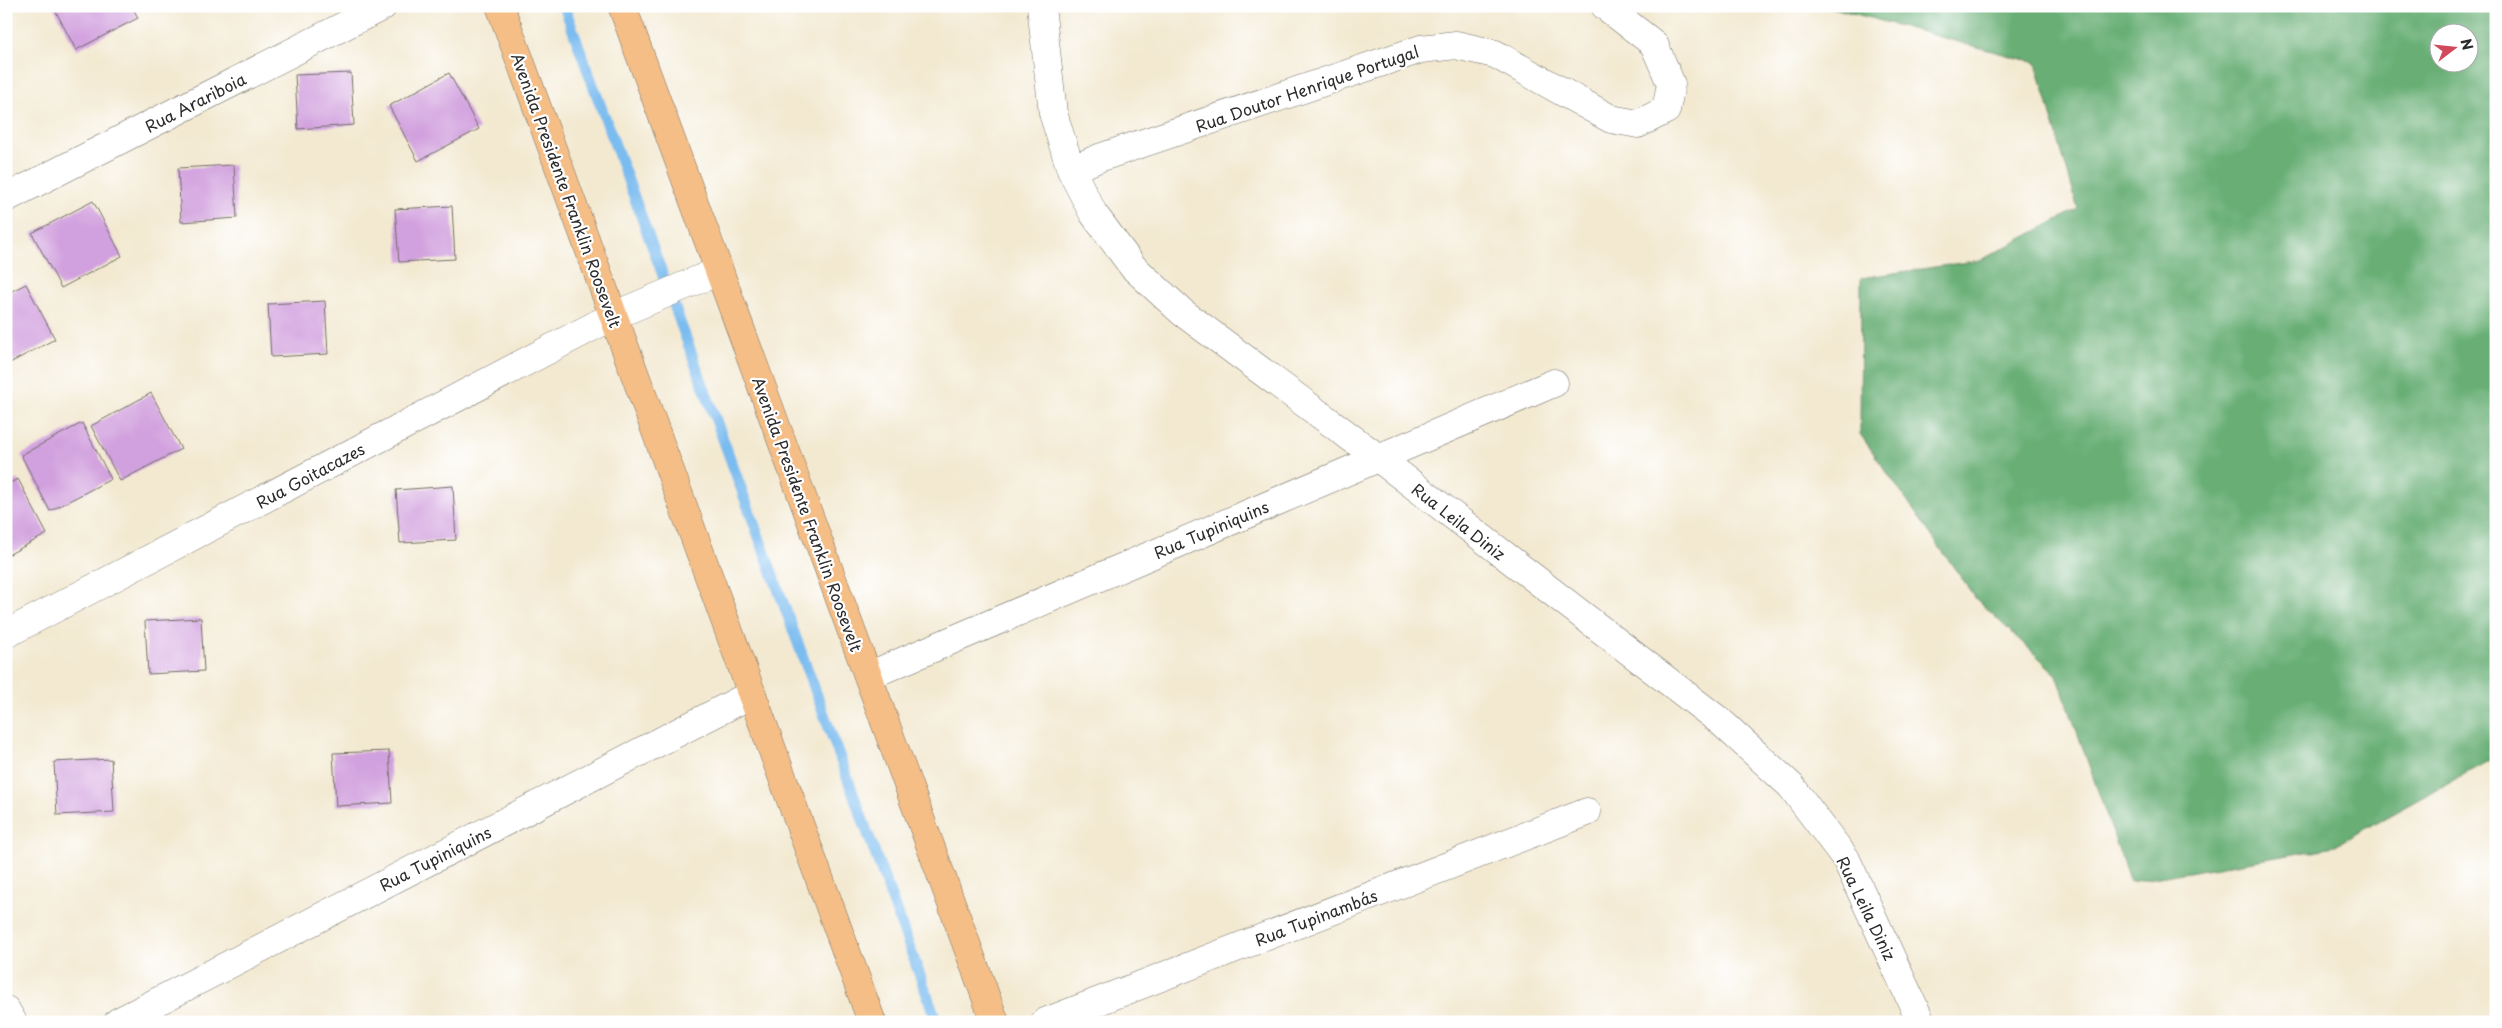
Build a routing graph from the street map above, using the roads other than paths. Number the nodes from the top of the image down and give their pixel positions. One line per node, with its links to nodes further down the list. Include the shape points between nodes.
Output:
1 (383, 6): 7 (street, Rua Arariboia)
2 (500, 6): 9 (main road, Avenida Presidente Franklin Roosevelt)
3 (622, 6): 8 (main road, Avenida Presidente Franklin Roosevelt)
4 (1041, 6): 6 (street, Rua Leila Diniz, via 1054,113)
5 (1605, 6): 6 (street, Rua Doutor Henrique Portugal, via 1654,44 1671,84 1666,110 1638,124 1611,119 1494,54 1456,45 1420,49)
6 (1071, 170): 11 (street, Rua Leila Diniz, via 1093,214 1133,267 1182,312)
7 (6, 198)
8 (719, 271): 9 (street, Rua Goitacazes); 13 (main road, Avenida Presidente Franklin Roosevelt)
9 (613, 316): 12 (street, Rua Goitacazes); 14 (main road, Avenida Presidente Franklin Roosevelt)
10 (1554, 383): 11 (street, Rua Tupiniquins)
11 (1377, 457): 13 (street, Rua Tupiniquins); 22 (street, Rua Leila Diniz, via 1721,722 1791,786 1846,859)
12 (6, 634)
13 (868, 676): 20 (main road, Avenida Presidente Franklin Roosevelt)
14 (752, 694): 18 (street, Rua Tupiniquins); 19 (main road, Avenida Presidente Franklin Roosevelt)
15 (1587, 812): 21 (street, Rua Tupinambás)
16 (6, 1010): 17 (street)
17 (12, 1022)
18 (118, 1022)
19 (872, 1022)
20 (995, 1022)
21 (1045, 1022)
22 (1921, 1022)

